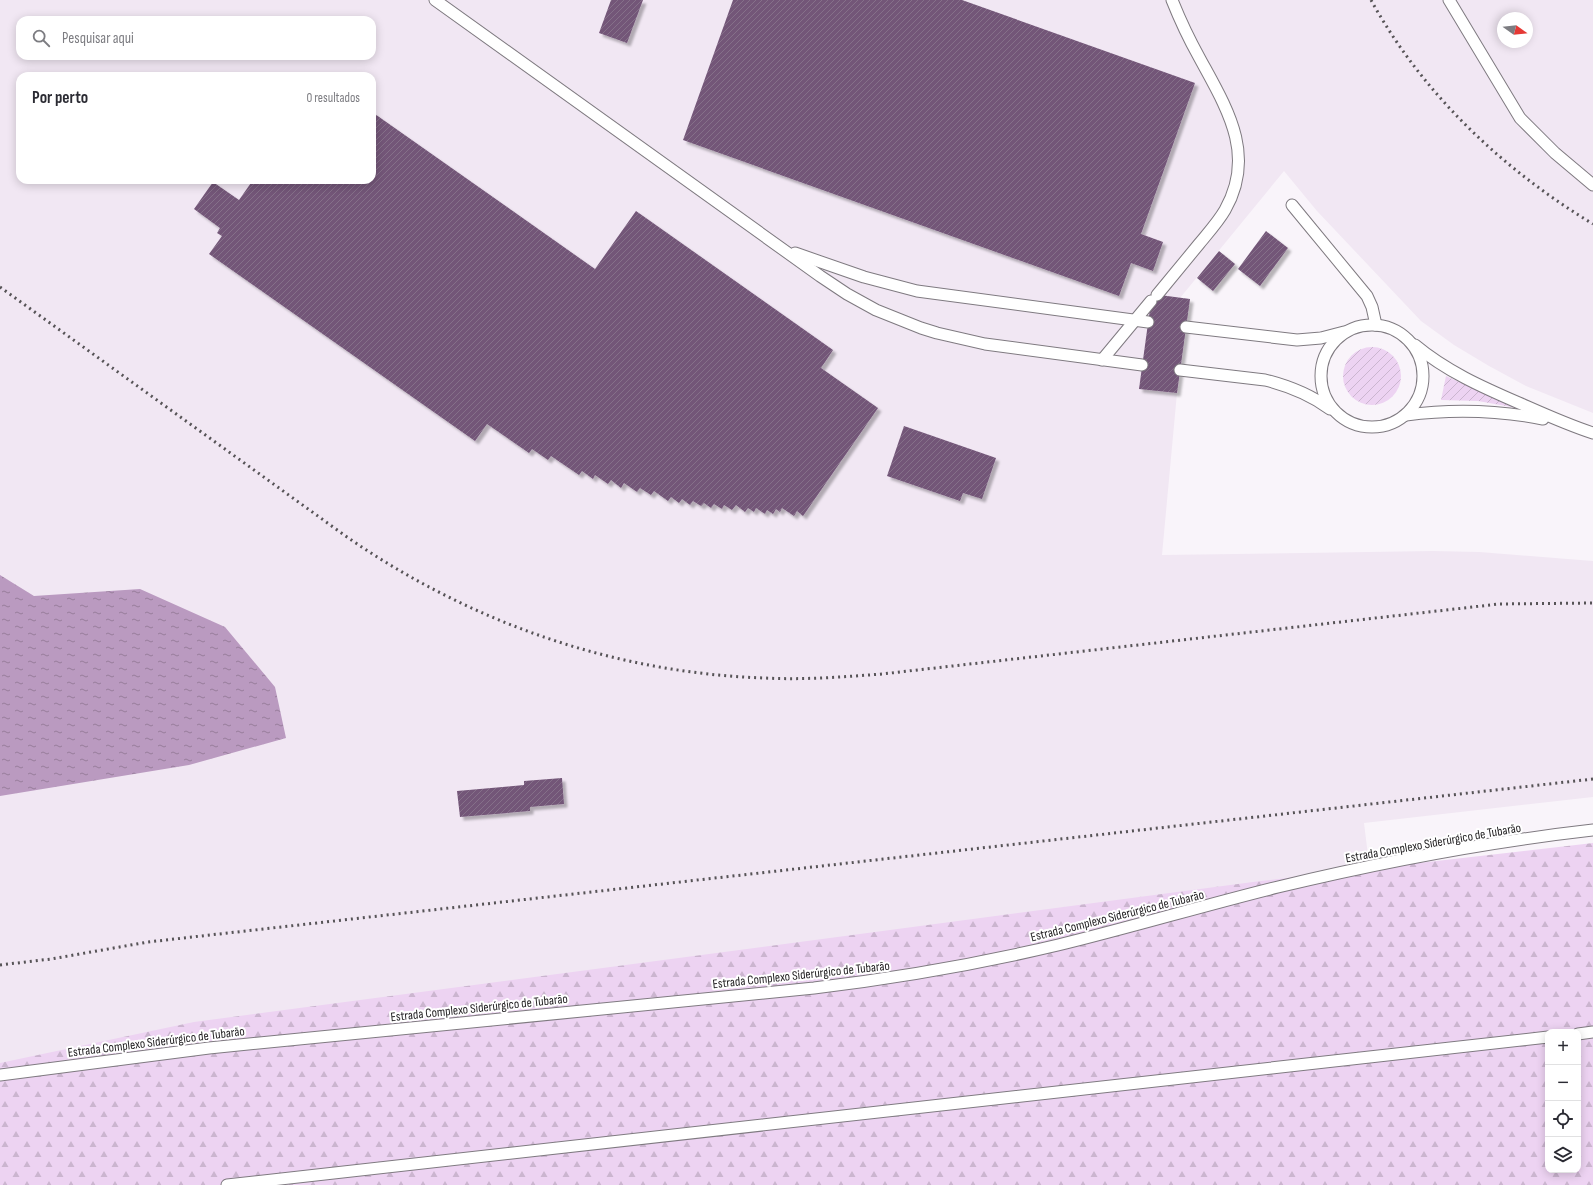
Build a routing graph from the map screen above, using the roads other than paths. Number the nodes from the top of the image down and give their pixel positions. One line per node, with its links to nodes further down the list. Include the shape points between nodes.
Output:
1 (435, 0): 6 (lane)
2 (1172, 0): 7 (lane, via 1188,37 1232,121 1238,143 1239,166 1235,188 1220,218)
3 (1449, 0): 4 (lane, via 1520,118 1555,153)
4 (1593, 185)
5 (1292, 204): 9 (lane, via 1367,296)
6 (778, 245): 7 (lane, via 846,272 917,291); 13 (lane, via 847,294 876,310 921,328 969,341)
7 (1135, 321): 8 (lane); 13 (lane)
8 (1148, 322)
9 (1376, 325): 11 (lane); 12 (lane, via 1395,330)
10 (1186, 327): 11 (lane, via 1297,340 1327,337)
11 (1356, 328): 16 (lane, via 1332,345 1323,363 1322,383 1326,398)
12 (1404, 336): 17 (lane, via 1417,351 1424,380 1418,399); 18 (lane, via 1466,379)
13 (1102, 360): 14 (lane)
14 (1142, 365)
15 (1180, 370): 16 (lane, via 1278,383 1301,392)
16 (1334, 411): 17 (lane, via 1350,422 1369,428 1389,425)
17 (1406, 415): 18 (lane, via 1488,411 1529,416)
18 (1568, 425): 19 (lane)
19 (1593, 433)
20 (1593, 830): 24 (lane, Estrada Complexo Siderúrgico de Tubarão, via 1475,846 1376,865 1278,887 1060,945 906,976 814,988 201,1049)
21 (1593, 1032): 22 (lane)
22 (1581, 1034)
23 (1545, 1037): 25 (lane)
24 (0, 1075)
25 (227, 1185)

